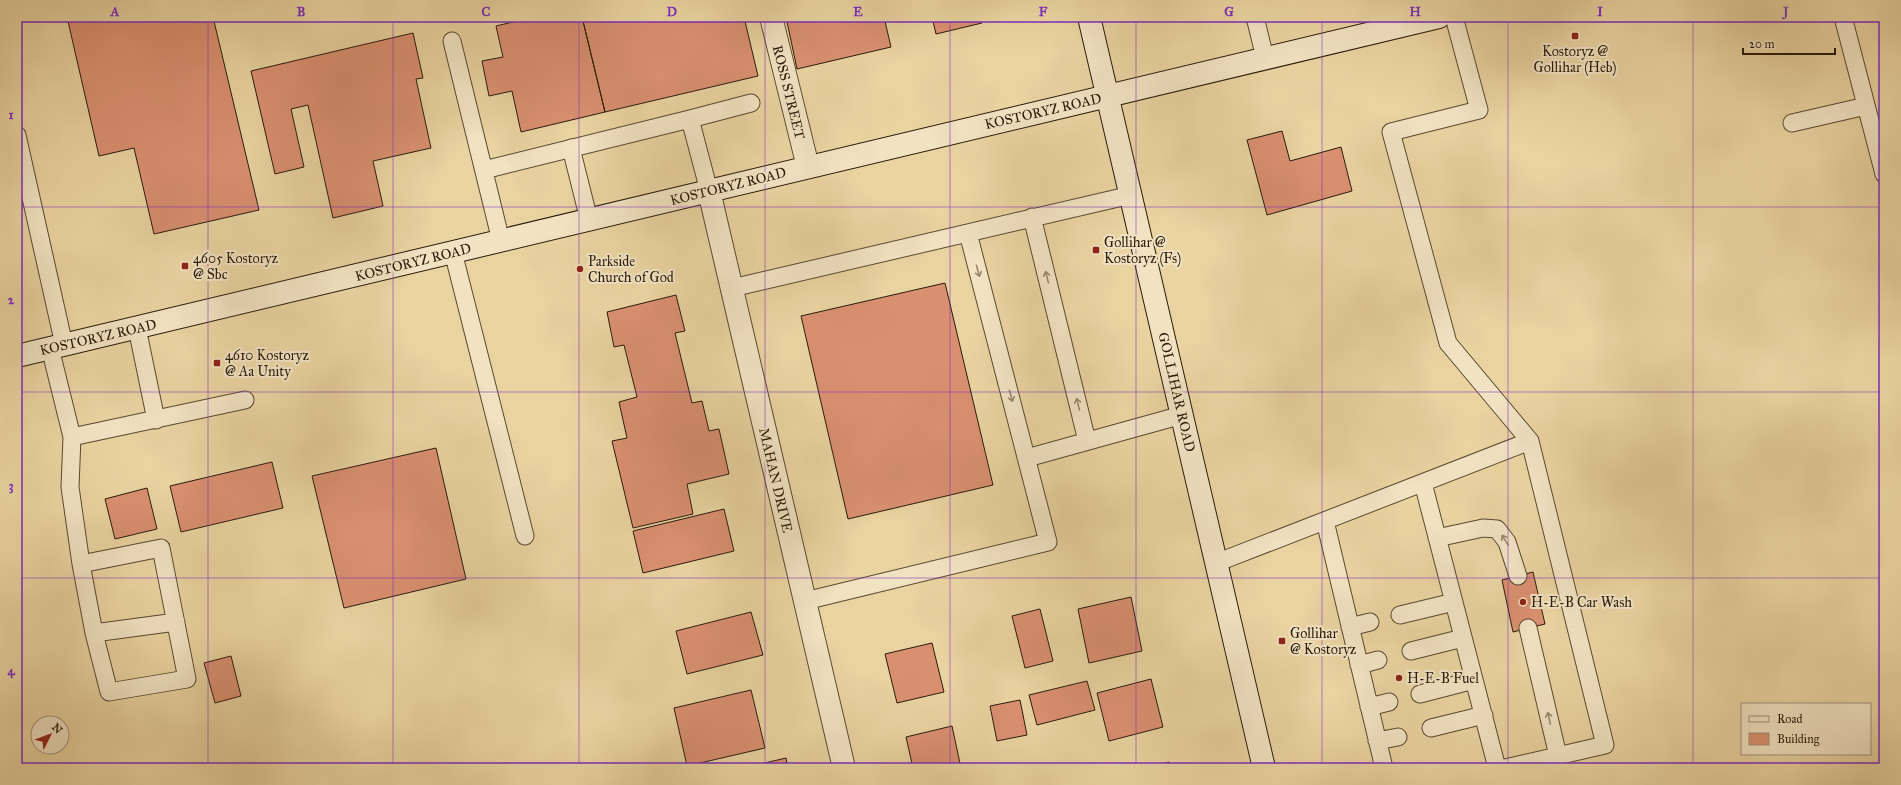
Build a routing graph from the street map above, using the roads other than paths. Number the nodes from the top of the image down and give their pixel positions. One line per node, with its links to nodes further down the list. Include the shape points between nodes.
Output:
1 (771, 17): 17 (main road, ROSS STREET)
2 (1089, 17): 10 (main road, GOLLIHAR ROAD)
3 (1255, 17): 9 (lane)
4 (1439, 17): 7 (main road, KOSTORYZ ROAD)
5 (1454, 17): 36 (lane, via 1478,110 1391,132 1448,343)
6 (1844, 17): 12 (lane)
7 (1383, 24): 9 (main road, KOSTORYZ ROAD)
8 (452, 41): 18 (lane)
9 (1266, 58): 10 (main road, KOSTORYZ ROAD)
10 (1108, 96): 17 (main road, KOSTORYZ ROAD); 21 (main road, GOLLIHAR ROAD)
11 (751, 104): 13 (lane)
12 (1866, 106): 14 (lane); 19 (lane)
13 (690, 119): 16 (lane); 20 (lane)
14 (1792, 123)
15 (17, 135): 29 (lane)
16 (571, 148): 18 (lane); 23 (lane)
17 (808, 167): 20 (main road, KOSTORYZ ROAD)
18 (484, 170): 25 (lane)
19 (1884, 174)
20 (709, 191): 23 (main road, KOSTORYZ ROAD); 27 (main road, MAHAN DRIVE)
21 (1131, 195): 22 (lane); 32 (main road, GOLLIHAR ROAD)
22 (1032, 218): 24 (lane); 35 (lane, one-way to 22)
23 (589, 220): 25 (main road, KOSTORYZ ROAD)
24 (968, 233): 27 (lane); 37 (lane, one-way to 37)
25 (501, 241): 26 (main road, KOSTORYZ ROAD)
26 (453, 252): 28 (main road, KOSTORYZ ROAD); 40 (lane)
27 (732, 288): 45 (main road, MAHAN DRIVE)
28 (137, 328): 29 (main road, KOSTORYZ ROAD); 33 (lane)
29 (57, 347): 30 (main road, KOSTORYZ ROAD); 34 (lane)
30 (17, 356)
31 (245, 400): 33 (lane)
32 (1182, 415): 35 (lane); 43 (main road, GOLLIHAR ROAD)
33 (156, 420): 34 (lane)
34 (72, 437): 42 (lane, via 70,487)
35 (1087, 441): 37 (lane)
36 (1530, 441): 38 (lane); 65 (lane, via 1605,745)
37 (1027, 458): 45 (lane, via 1048,542)
38 (1423, 483): 39 (lane); 41 (lane)
39 (1325, 521): 43 (lane); 50 (lane)
40 (525, 536)
41 (1437, 538): 44 (lane, one-way to 41, via 1507,542 1497,529 1483,528); 46 (lane)
42 (81, 564): 48 (lane, via 161,548); 52 (lane)
43 (1216, 564): 67 (main road, GOLLIHAR ROAD)
44 (1518, 576)
45 (805, 601): 66 (main road, MAHAN DRIVE)
46 (1454, 602): 47 (lane); 53 (lane)
47 (1400, 615)
48 (176, 622): 52 (lane); 52 (lane, via 187,679 109,692)
49 (1370, 622): 50 (lane)
50 (1350, 627): 56 (lane)
51 (1528, 628): 65 (lane, one-way to 51)
52 (94, 633)
53 (1464, 638): 54 (lane); 57 (lane)
54 (1411, 651)
55 (1378, 660): 56 (lane)
56 (1359, 665): 60 (lane)
57 (1474, 680): 58 (lane); 61 (lane)
58 (1420, 694)
59 (1389, 702): 60 (lane)
60 (1369, 707): 64 (lane)
61 (1484, 715): 62 (lane); 69 (lane)
62 (1431, 728)
63 (1398, 737): 64 (lane)
64 (1377, 742): 68 (lane)
65 (1558, 756): 70 (lane)
66 (844, 768)
67 (1264, 768)
68 (1384, 768)
69 (1497, 768)
70 (1505, 768)

